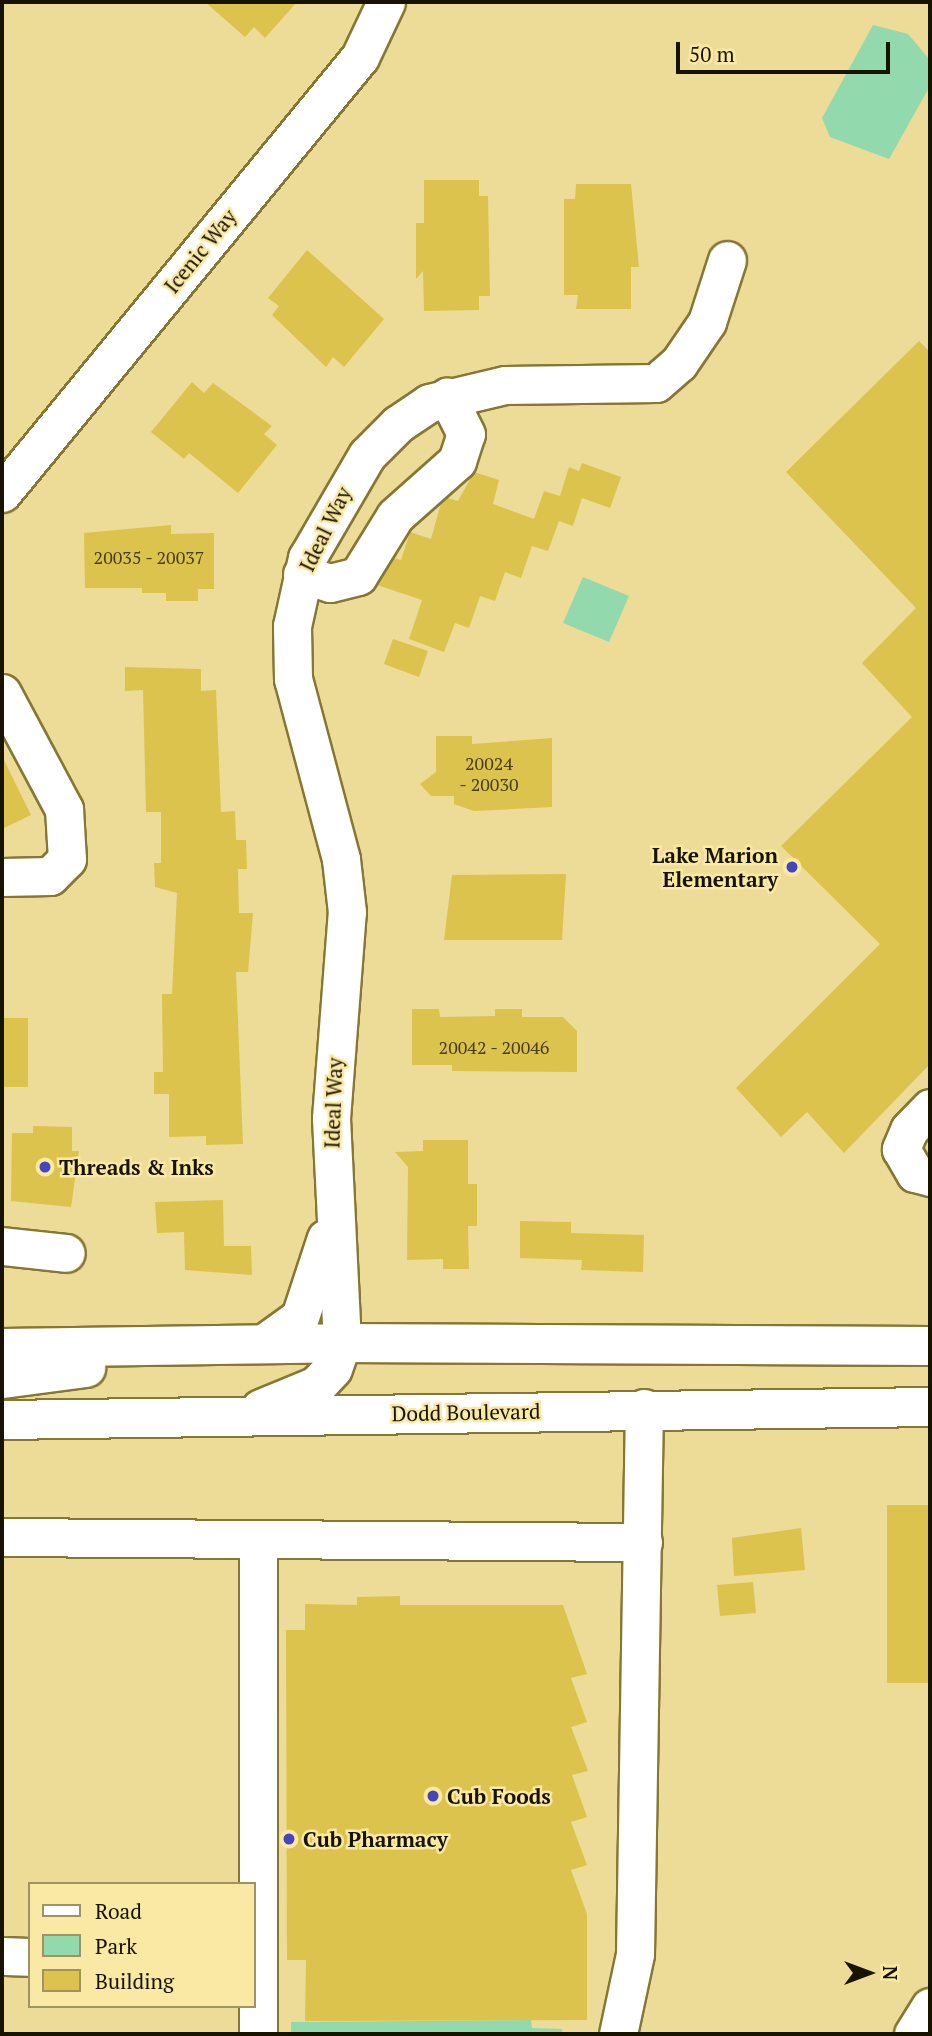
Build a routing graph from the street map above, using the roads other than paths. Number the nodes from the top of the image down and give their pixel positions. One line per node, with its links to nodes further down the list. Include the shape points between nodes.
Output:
1 (386, 2): 4 (street, Icenic Way, via 360,57)
2 (727, 260): 3 (street, Ideal Way, via 706,322 680,363 656,383 505,385)
3 (447, 396): 5 (street, Ideal Way, via 398,424 368,455 333,506); 5 (street, via 466,434 457,461 396,516 358,576 330,583)
4 (2, 493)
5 (302, 574): 10 (street, Ideal Way, via 292,626 293,679 341,859 347,912 332,1104)
6 (2, 693): 7 (street, via 64,809 67,859 50,876)
7 (2, 877)
8 (930, 1108): 9 (street, via 909,1129 901,1150 915,1172)
9 (930, 1177)
10 (332, 1225): 13 (street, Ideal Way, via 300,1317); 14 (street, Ideal Way)
11 (2, 1246): 12 (street)
12 (66, 1253)
13 (264, 1343): 14 (main road); 15 (main road)
14 (342, 1343): 16 (main road); 21 (main road, via 333,1370 317,1386)
15 (158, 1346): 17 (main road); 18 (main road, via 84,1369)
16 (930, 1346)
17 (2, 1348)
18 (2, 1379)
19 (930, 1407): 20 (main road, Dodd Boulevard)
20 (644, 1408): 21 (main road, Dodd Boulevard); 25 (street)
21 (229, 1419): 22 (main road, Dodd Boulevard)
22 (2, 1420)
23 (2, 1537): 24 (street)
24 (258, 1540): 25 (street); 28 (street)
25 (642, 1542): 31 (street, via 635,1954)
26 (2, 1956): 27 (street)
27 (28, 1957)
28 (256, 1959): 30 (street)
29 (930, 2007): 32 (street)
30 (258, 2034)
31 (618, 2034)
32 (913, 2034)

